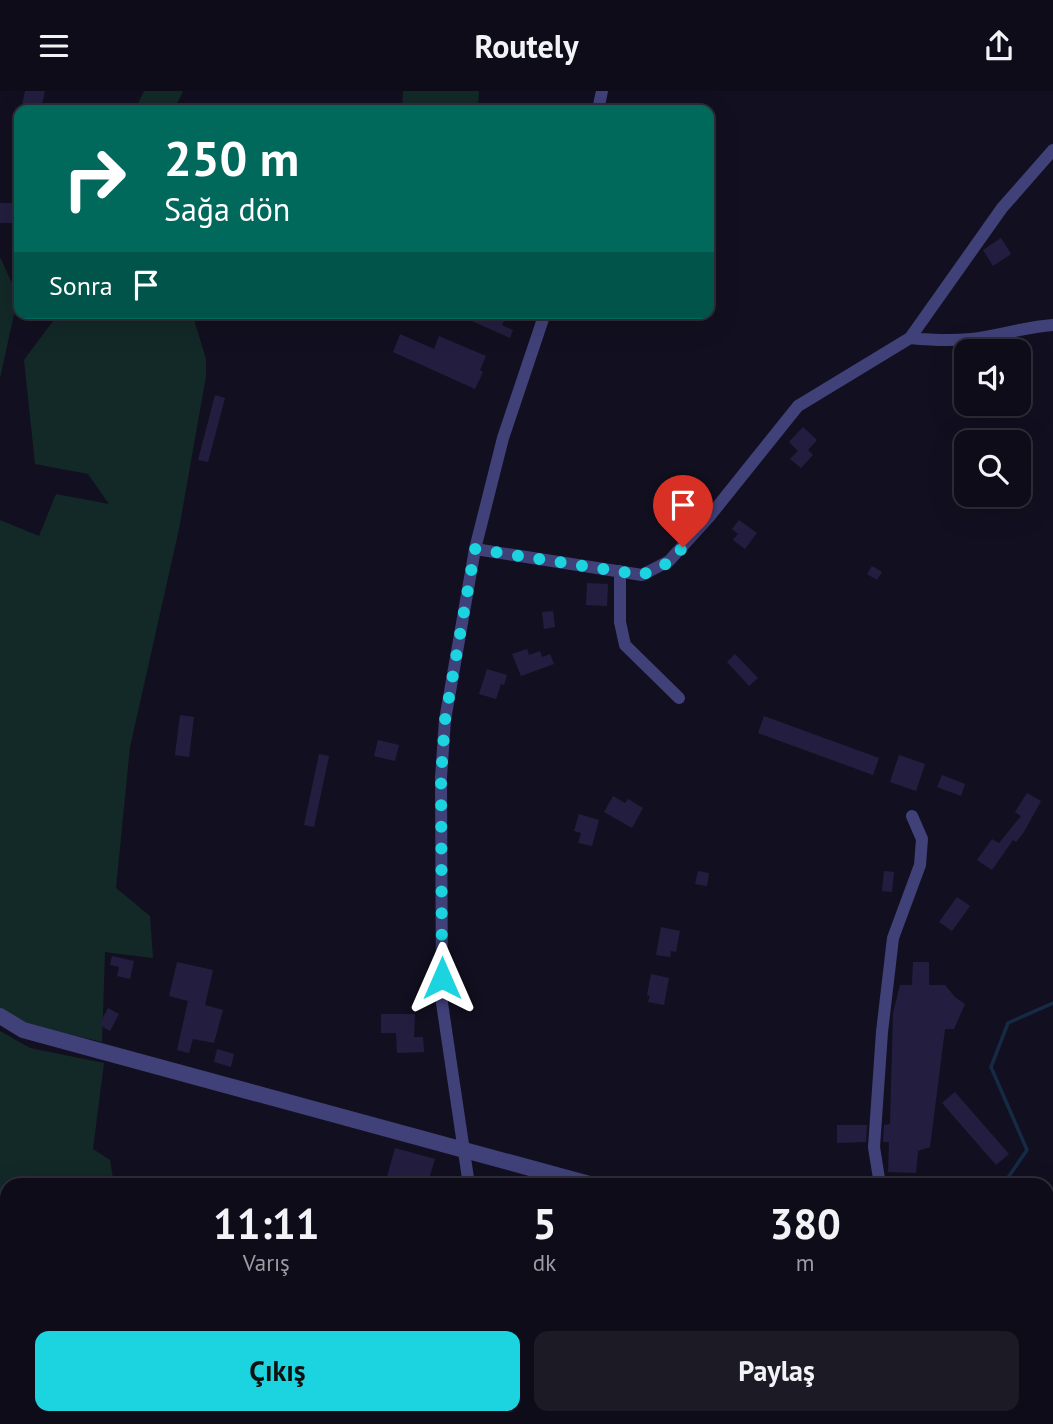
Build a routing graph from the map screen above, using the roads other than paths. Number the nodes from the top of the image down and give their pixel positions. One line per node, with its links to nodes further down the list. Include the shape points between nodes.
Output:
1 (1053, 150): 4 (street, via 1002,208)
2 (543, 319): 5 (street, via 503,438)
3 (1053, 325): 4 (street, via 973,339)
4 (910, 338): 6 (street, via 798,406 670,562 642,575)
5 (475, 549): 6 (street); 10 (street, via 445,720 441,777 442,1003)
6 (620, 571): 7 (street, via 625,645)
7 (679, 698)
8 (912, 816): 13 (street, via 922,839 920,865 893,938 874,1147)
9 (0, 1016): 10 (street, via 23,1030)
10 (464, 1149): 11 (street); 12 (street)
11 (468, 1178)
12 (568, 1178)
13 (879, 1178)

